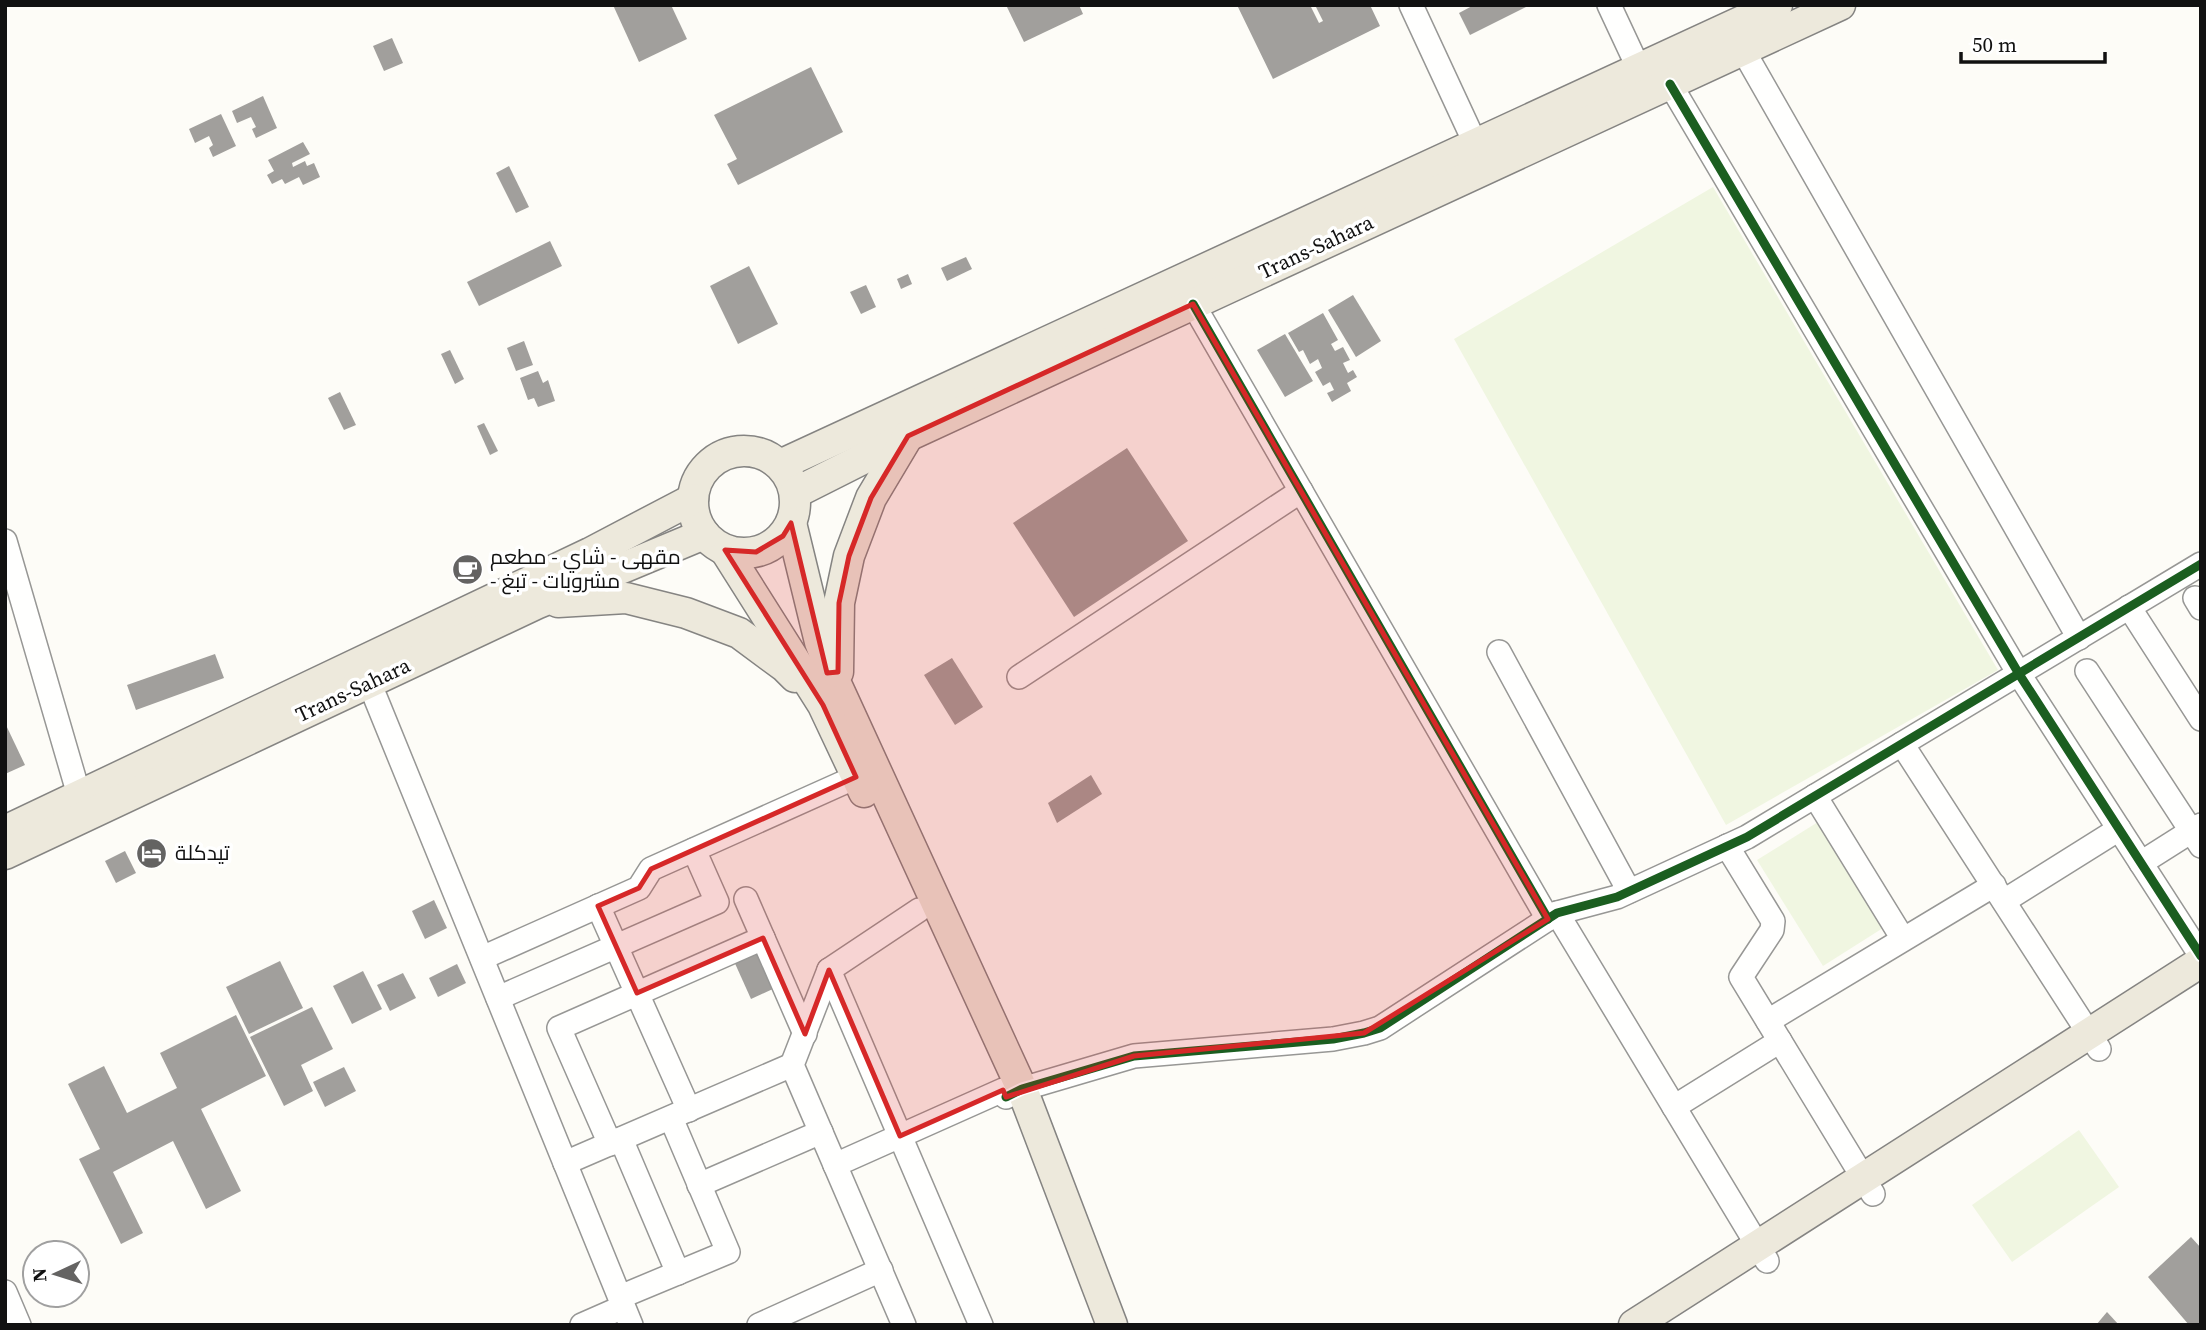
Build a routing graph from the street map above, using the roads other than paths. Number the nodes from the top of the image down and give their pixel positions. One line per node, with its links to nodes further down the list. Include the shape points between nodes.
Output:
1 (1411, 5): 7 (street)
2 (1609, 5): 6 (street)
3 (1777, 5): 6 (main road, Trans-Sahara)
4 (1840, 5): 5 (main road, Trans-Sahara)
5 (1743, 50): 6 (main road, Trans-Sahara); 20 (street)
6 (1653, 82): 7 (main road, Trans-Sahara); 23 (street)
7 (1481, 156): 8 (main road, Trans-Sahara); 10 (main road, Trans-Sahara)
8 (1193, 304): 9 (main road, Trans-Sahara); 11 (street)
9 (908, 436): 12 (main road, Trans-Sahara); 26 (main road, via 871,498 849,556 839,603)
10 (780, 465): 12 (main road); 13 (main road, via 750,450 734,451 705,468)
11 (1301, 491): 24 (street); 44 (street)
12 (795, 493): 14 (main road)
13 (693, 499): 16 (main road, via 697,523); 30 (main road, Trans-Sahara, via 590,553)
14 (792, 523): 16 (main road, via 771,547 756,552 740,554); 26 (main road)
15 (5, 541): 30 (street)
16 (714, 542): 18 (main road, Trans-Sahara); 26 (main road)
17 (2201, 564): 19 (street)
18 (536, 604): 25 (main road, Trans-Sahara); 26 (main road, via 626,598 685,613 739,633)
19 (2129, 607): 20 (street); 27 (street)
20 (2079, 638): 23 (street)
21 (1499, 652): 39 (street)
22 (2087, 671): 34 (street)
23 (2019, 674): 28 (street); 32 (street)
24 (1019, 677)
25 (369, 682): 37 (main road, Trans-Sahara); 49 (street)
26 (830, 695): 29 (main road); 60 (main road)
27 (2201, 719)
28 (1902, 744): 31 (street); 40 (street)
29 (856, 777): 36 (street); 43 (main road)
30 (79, 795): 33 (main road, Trans-Sahara)
31 (1815, 796): 35 (street); 46 (street)
32 (2119, 829): 38 (street); 40 (street)
33 (5, 831)
34 (2198, 834): 38 (street)
35 (1727, 846): 39 (street); 55 (street, via 1773,921 1772,930 1741,976)
36 (694, 850): 42 (street, via 651,869 639,888); 47 (street, via 717,902)
37 (5, 854)
38 (2141, 863): 48 (street)
39 (1629, 891): 44 (street)
40 (1999, 893): 46 (street); 58 (street)
41 (746, 899): 45 (street)
42 (598, 906): 47 (street); 49 (street)
43 (919, 911): 51 (street); 60 (main road)
44 (1553, 916): 60 (street, via 1380,1028 1333,1039 1134,1056); 61 (street)
45 (763, 938): 53 (street); 56 (street)
46 (1903, 939): 55 (street)
47 (616, 946): 53 (street); 54 (street)
48 (2201, 956)
49 (482, 958): 54 (street)
50 (2201, 962): 58 (main road)
51 (830, 970): 56 (street); 64 (street)
52 (2201, 984): 58 (main road)
53 (637, 993): 62 (street); 65 (street, via 559,1027)
54 (498, 998): 66 (street)
55 (1768, 1021): 57 (street)
56 (805, 1034): 59 (street)
57 (1780, 1041): 61 (street); 69 (street)
58 (2094, 1041): 69 (main road)
59 (792, 1065): 62 (street); 63 (street)
60 (1010, 1092): 64 (street); 81 (main road); 82 (main road)
61 (1674, 1107): 70 (street)
62 (680, 1114): 65 (street); 68 (street)
63 (821, 1132): 67 (street); 68 (street)
64 (900, 1136): 67 (street); 80 (street)
65 (616, 1142): 66 (street); 72 (street)
66 (565, 1163): 74 (street)
67 (835, 1165): 71 (street)
68 (699, 1185): 72 (street, via 728,1252)
69 (1868, 1186): 70 (main road)
70 (1763, 1253): 83 (main road); 84 (main road)
71 (881, 1270): 75 (street); 79 (street)
72 (678, 1273): 74 (street)
73 (5, 1292): 76 (street)
74 (625, 1310): 77 (street)
75 (805, 1315): 78 (street)
76 (14, 1321)
77 (582, 1325)
78 (759, 1325)
79 (904, 1325)
80 (981, 1325)
81 (1090, 1325)
82 (1112, 1325)
83 (1634, 1325)
84 (1667, 1325)

